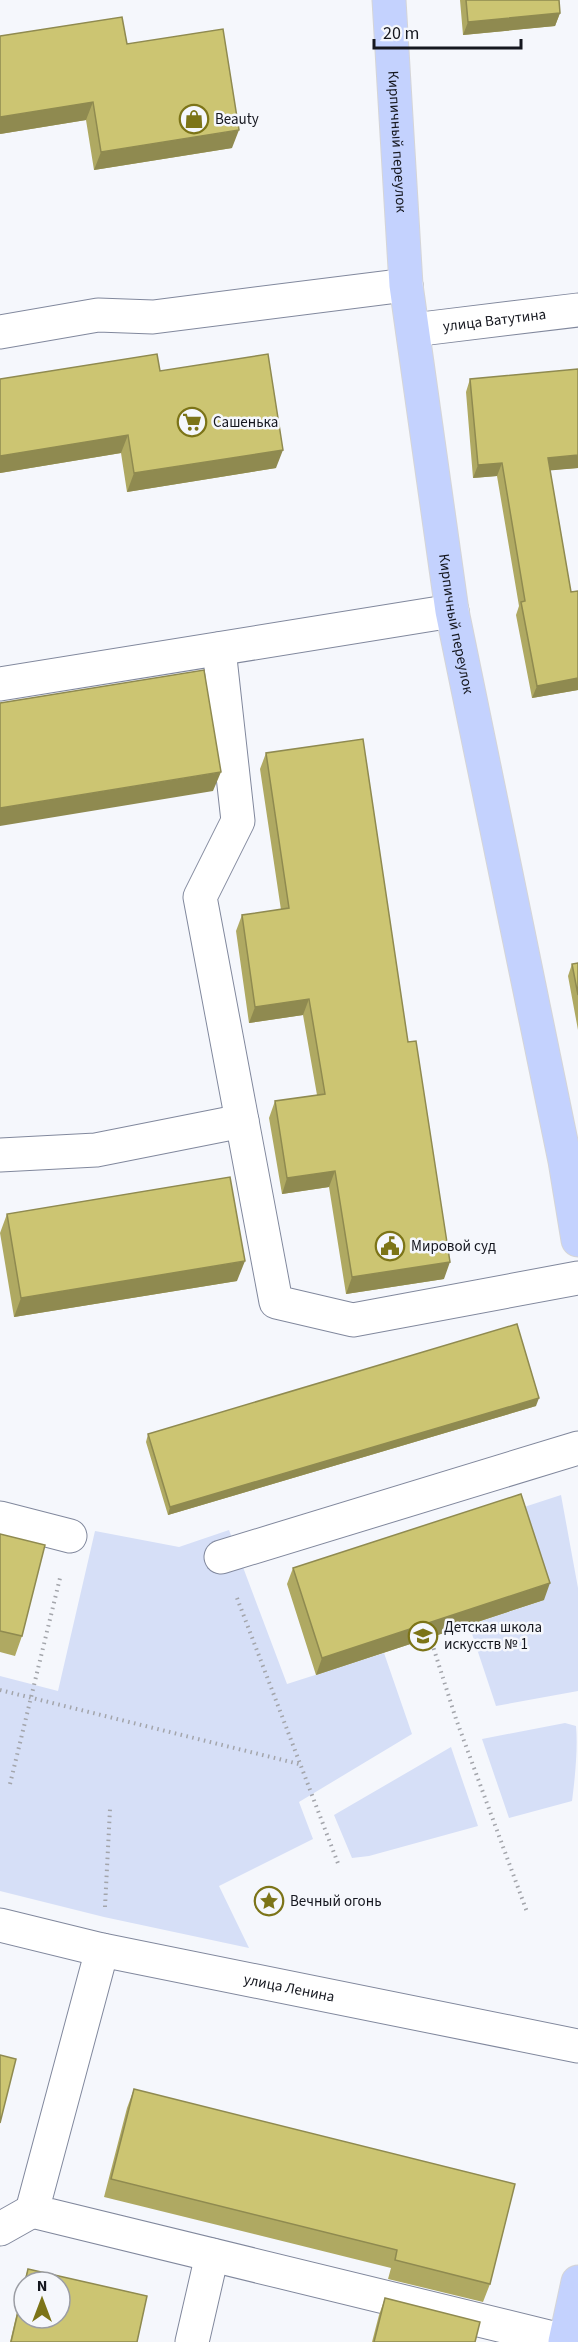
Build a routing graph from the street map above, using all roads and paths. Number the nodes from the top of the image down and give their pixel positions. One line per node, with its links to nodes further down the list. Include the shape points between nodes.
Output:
1 (389, 0): 2 (main road, Кирпичный переулок)
2 (406, 285): 4 (main road, Кирпичный переулок); 5 (street, via 153,317 98,315)
3 (578, 309): 4 (street, улица Ватутина)
4 (413, 330): 6 (main road, Кирпичный переулок)
5 (0, 332)
6 (452, 611): 7 (street); 11 (main road, Кирпичный переулок)
7 (219, 649): 8 (street); 9 (street, via 238,821 200,897)
8 (0, 684)
9 (242, 1121): 10 (street, via 96,1150); 13 (street, via 276,1302 353,1320)
10 (0, 1155)
11 (571, 1159): 12 (main road, Кирпичный переулок)
12 (578, 1240)
13 (578, 1278)
14 (578, 1448): 17 (street)
15 (0, 1518): 16 (street)
16 (70, 1536): 20 (path)
17 (221, 1557): 21 (path)
18 (430, 1637): 25 (path)
19 (0, 1690): 20 (path)
20 (31, 1697): 21 (path); 22 (path)
21 (300, 1764): 24 (path)
22 (10, 1784)
23 (110, 1809): 26 (path)
24 (339, 1866)
25 (527, 1912)
26 (104, 1917)
27 (0, 1925): 28 (street, улица Ленина)
28 (102, 1950): 29 (street, улица Ленина); 30 (street)
29 (578, 2046)
30 (32, 2211): 31 (street); 32 (street)
31 (0, 2229)
32 (212, 2255): 34 (street); 35 (street)
33 (578, 2282): 35 (main road)
34 (192, 2342)
35 (565, 2342)

